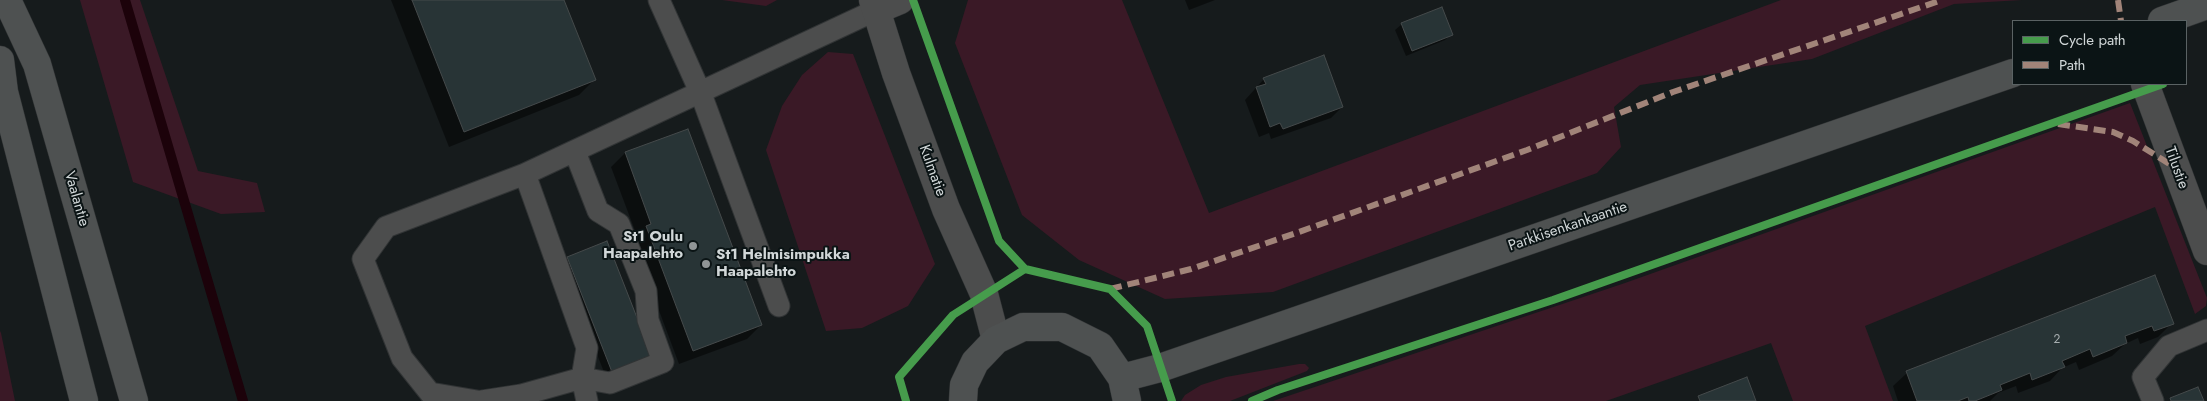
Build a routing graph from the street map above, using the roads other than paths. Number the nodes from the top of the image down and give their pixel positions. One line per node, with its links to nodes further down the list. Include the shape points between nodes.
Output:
1 (8, 0): 19 (main road, Vaalantie, via 37,64)
2 (659, 0): 9 (lane)
3 (883, 3): 9 (lane); 15 (street, Kulmatie, via 896,73 946,209 984,294)
4 (2207, 5): 5 (main road)
5 (2165, 20)
6 (0, 60): 18 (main road, via 4,92)
7 (2012, 73): 17 (main road, Parkkisenkankaantie, via 1160,368)
8 (2145, 85): 12 (street, Tilustie)
9 (701, 94): 10 (lane); 13 (lane)
10 (575, 152): 11 (lane); 16 (lane, via 598,211 620,224 646,291 648,320 663,362 610,383)
11 (525, 174): 16 (lane, via 587,348); 20 (lane, via 386,227 363,259 402,358 430,393)
12 (2206, 244)
13 (778, 306)
14 (2207, 330): 24 (lane, via 2169,346 2143,377)
15 (996, 340): 17 (main road, via 1023,327 1062,326 1100,346); 23 (main road, via 975,362 964,385)
16 (582, 378): 21 (lane, via 521,395); 22 (lane)
17 (1124, 390)
18 (84, 401)
19 (134, 401)
20 (477, 401)
21 (482, 401)
22 (587, 401)
23 (963, 401)
24 (2153, 401)

